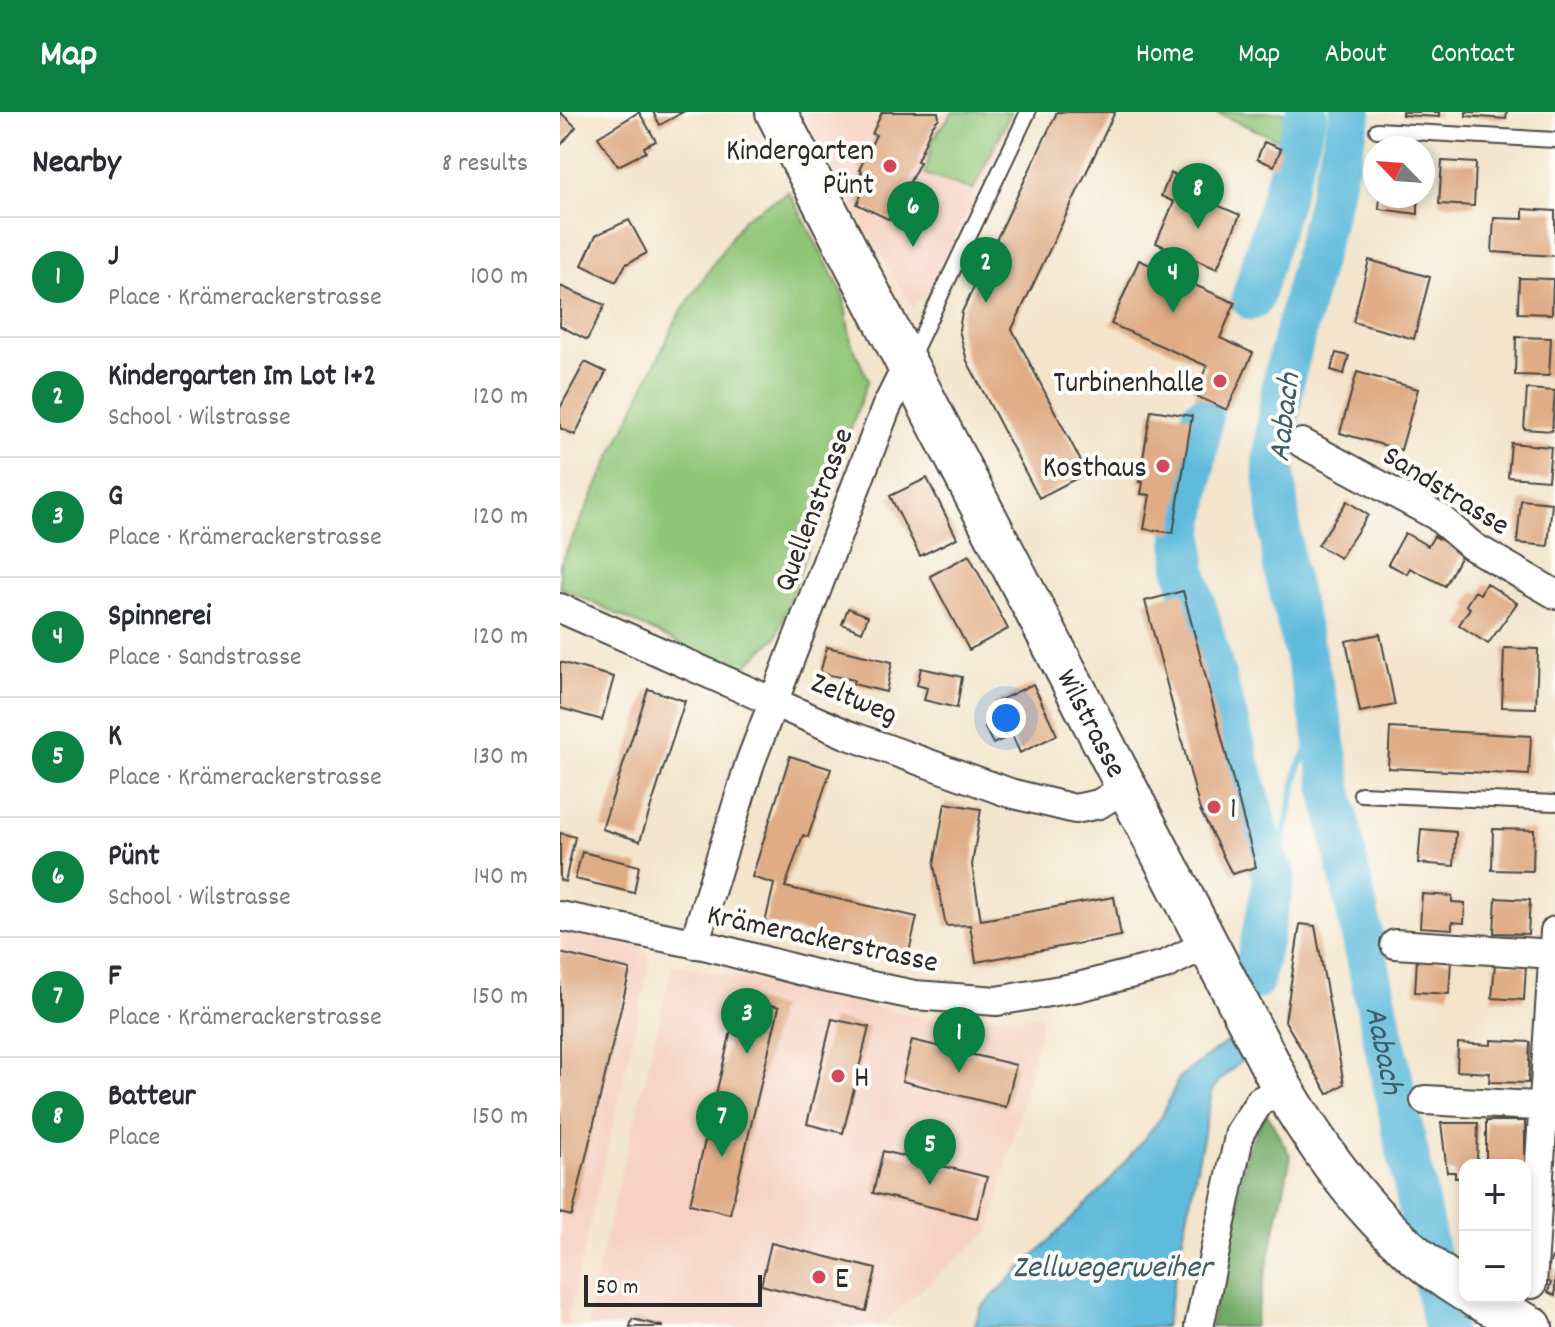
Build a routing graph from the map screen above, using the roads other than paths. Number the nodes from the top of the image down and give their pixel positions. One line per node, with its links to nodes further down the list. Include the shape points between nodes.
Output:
1 (776, 112): 5 (street, Wilstrasse)
2 (1028, 112): 5 (lane, Quellenstrasse)
3 (1377, 130): 4 (lane)
4 (1555, 140)
5 (908, 364): 9 (street, Quellenstrasse, via 886,408); 10 (street, Wilstrasse)
6 (1302, 443): 7 (street, Sandstrasse, via 1437,516 1472,546)
7 (1555, 594)
8 (560, 608): 9 (street, Zeltweg)
9 (775, 700): 10 (street, Zeltweg, via 846,734 1010,793 1075,809 1099,804); 15 (street, Quellenstrasse)
10 (1128, 786): 14 (street, Wilstrasse)
11 (1361, 794): 12 (lane)
12 (1555, 803)
13 (560, 916): 15 (street, Krämerackerstrasse)
14 (1209, 943): 15 (street, Krämerackerstrasse, via 1165,965 997,1001 914,995); 18 (street, Wilstrasse)
15 (694, 944)
16 (1395, 944): 17 (street)
17 (1554, 946): 20 (street)
18 (1283, 1089): 22 (street, Wilstrasse, via 1335,1169 1400,1240); 24 (street, via 1260,1101 1240,1132)
19 (1425, 1100): 20 (street)
20 (1550, 1107): 21 (street)
21 (1532, 1284)
22 (1459, 1286)
23 (1487, 1303): 25 (street, Wilstrasse)
24 (1199, 1327)
25 (1532, 1327)

